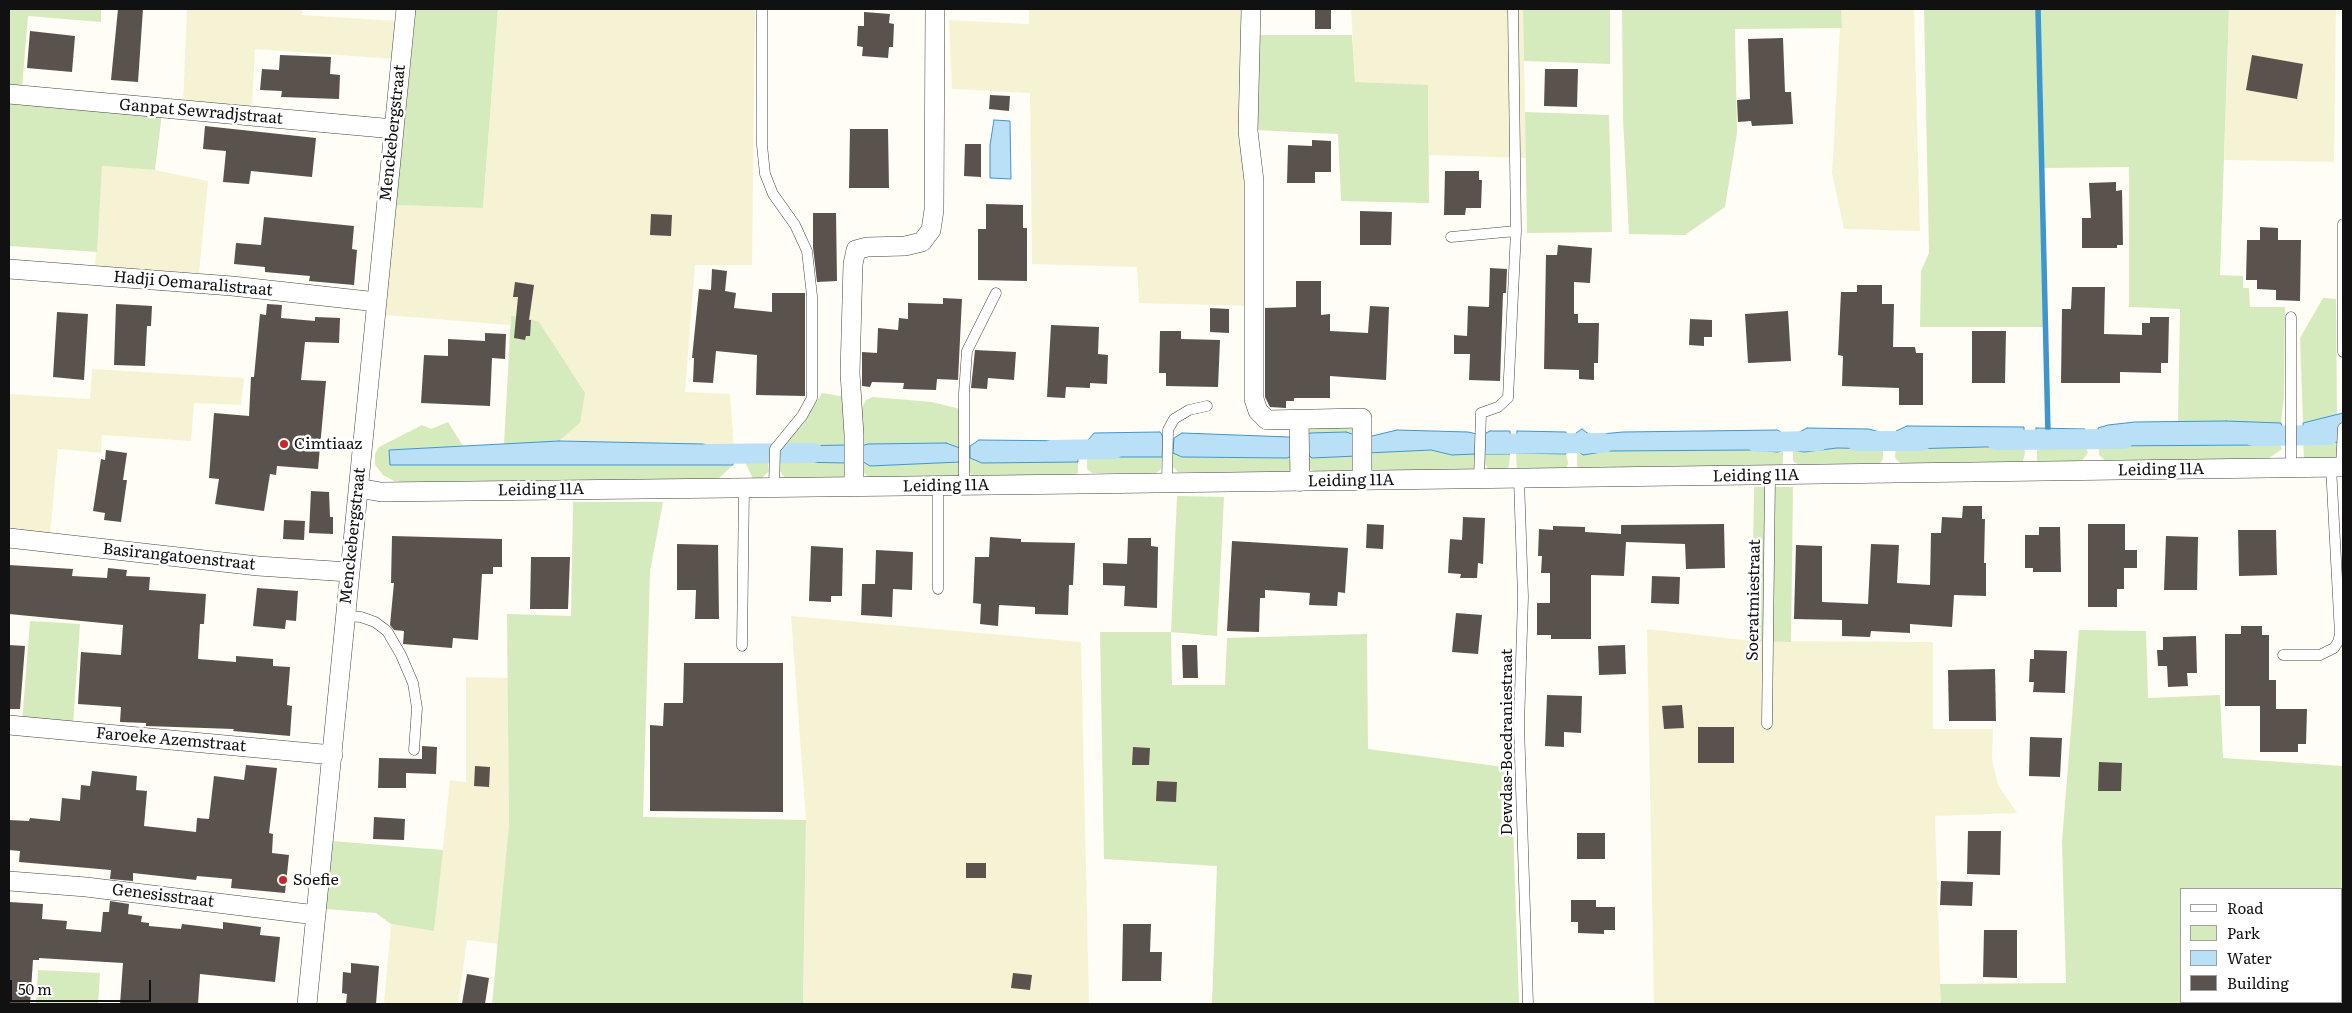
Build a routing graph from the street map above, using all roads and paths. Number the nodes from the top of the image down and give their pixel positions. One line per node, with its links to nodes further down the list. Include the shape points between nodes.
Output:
1 (406, 9): 7 (street, Menckebergstraat)
2 (762, 9): 32 (lane, via 765,174 773,194 795,225 807,251 812,296 812,398 775,449)
3 (936, 9): 26 (street, via 934,210 931,230 922,242 856,250 853,264 850,373)
4 (1250, 9): 18 (street, via 1248,131 1254,181 1254,399 1258,411 1267,420)
5 (1512, 9): 9 (lane)
6 (9, 94): 7 (street, Ganpat Sewradjstraat)
7 (394, 128): 13 (street, Menckebergstraat)
8 (2343, 224): 15 (lane)
9 (1516, 232): 10 (lane); 21 (lane, via 1508,398 1498,407 1481,414)
10 (1451, 237)
11 (9, 269): 13 (street, Hadji Oemaralistraat, via 232,286)
12 (996, 293): 29 (lane, via 967,351)
13 (377, 302): 30 (street, Menckebergstraat)
14 (2292, 317): 19 (lane)
15 (2343, 352)
16 (1207, 406): 27 (lane, via 1189,410 1174,419 1168,430)
17 (2343, 428): 20 (lane)
18 (1299, 429): 22 (street, via 1362,418); 24 (street)
19 (2291, 467): 20 (street, Leiding 11A); 23 (street, Leiding 11A)
20 (2339, 467): 38 (lane, via 2338,642 2334,648 2320,655)
21 (1480, 473): 22 (street, Leiding 11A); 25 (street, Leiding 11A)
22 (1362, 474): 24 (street, Leiding 11A)
23 (1770, 476): 25 (street, Leiding 11A); 39 (lane, Soeratmiestraat)
24 (1300, 477): 27 (street, Leiding 11A)
25 (1519, 479): 46 (lane, Dewdas-Boedraniestraat, via 1523,597 1518,725)
26 (854, 483): 28 (street, Leiding 11A); 32 (street, Leiding 11A)
27 (1167, 483): 29 (street, Leiding 11A)
28 (938, 486): 29 (street, Leiding 11A); 35 (lane)
29 (964, 486)
30 (358, 488): 31 (street, Leiding 11A, via 381,492); 34 (street, Menckebergstraat)
31 (744, 488): 32 (street, Leiding 11A); 37 (lane)
32 (774, 488)
33 (9, 538): 34 (street, Basirangatoenstraat, via 258,566)
34 (349, 572): 36 (street, Menckebergstraat)
35 (938, 589)
36 (345, 616): 41 (lane, via 375,622 387,631 401,655 413,683 417,708); 42 (street, Menckebergstraat)
37 (742, 646)
38 (2283, 655)
39 (1767, 724)
40 (9, 725): 42 (street, Faroeke Azemstraat)
41 (414, 750)
42 (333, 755): 44 (street, Menckebergstraat)
43 (9, 881): 44 (street, Genesisstraat, via 86,887)
44 (316, 915): 45 (street, Menckebergstraat)
45 (307, 1004)
46 (1528, 1004)

